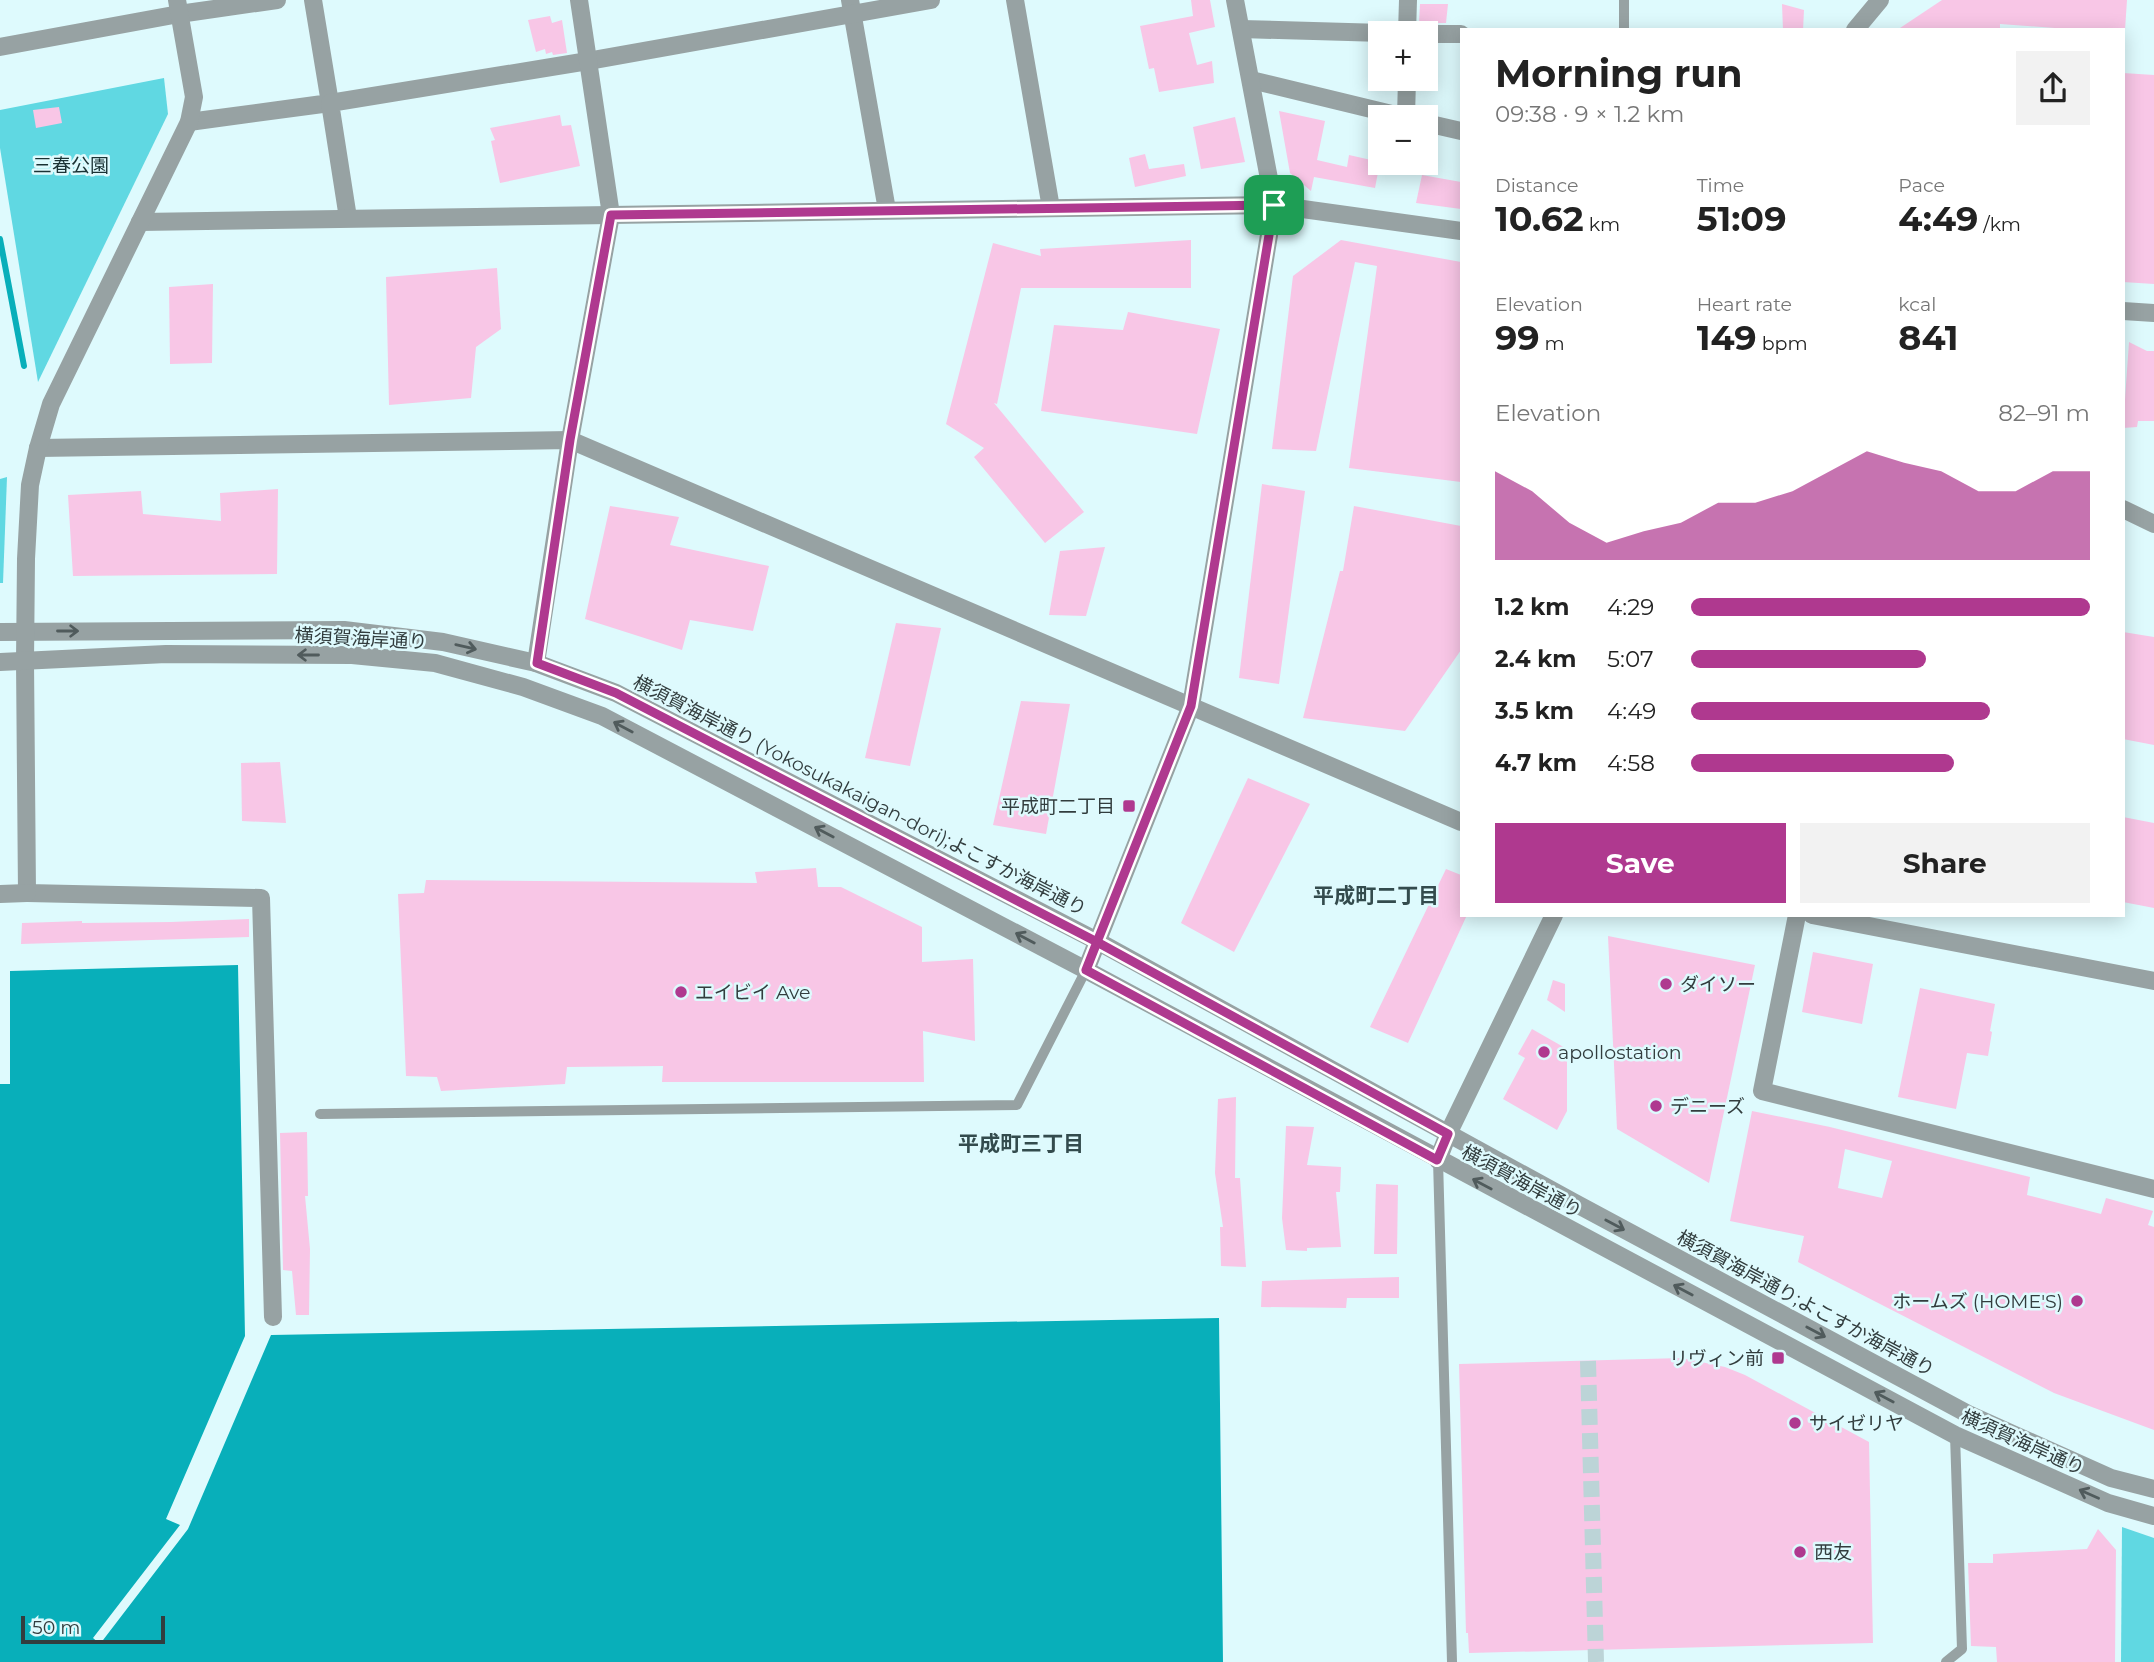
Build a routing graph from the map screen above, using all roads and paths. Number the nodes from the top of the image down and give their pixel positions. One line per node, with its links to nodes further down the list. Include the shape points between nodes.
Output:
1 (277, 0): 10 (street)
2 (313, 0): 22 (street)
3 (579, 0): 20 (street)
4 (931, 0): 11 (street)
5 (1015, 0): 28 (street)
6 (1236, 0): 15 (street)
7 (1408, 0): 12 (street)
8 (1624, 0): 13 (lane)
9 (1880, 0): 14 (street)
10 (178, 7): 19 (street); 24 (street, via 194,97)
11 (851, 7): 20 (street); 29 (street)
12 (1407, 21)
13 (1624, 28)
14 (1856, 28)
15 (1241, 29): 16 (street); 21 (street)
16 (1368, 33)
17 (1438, 34): 18 (street)
18 (1460, 34)
19 (0, 47)
20 (588, 61): 22 (street); 30 (street)
21 (1251, 80): 23 (street); 27 (street)
22 (330, 103): 24 (street); 31 (street)
23 (1368, 108)
24 (189, 122): 32 (street)
25 (1438, 126): 26 (street)
26 (1460, 131)
27 (1274, 205): 28 (street); 33 (street); 45 (street)
28 (1051, 208): 29 (street)
29 (887, 211): 30 (street)
30 (611, 215): 31 (street); 36 (street)
31 (348, 218): 32 (street)
32 (140, 222): 37 (street, via 51,404)
33 (1460, 231)
34 (2125, 311): 35 (street)
35 (2154, 313)
36 (570, 440): 37 (street); 44 (street); 45 (street)
37 (37, 448): 40 (street, via 30,485)
38 (2125, 510): 39 (street)
39 (2154, 524)
40 (25, 631): 41 (street, 横須賀海岸通り (Yokosukakaigan-dori);よこすか海岸通り); 42 (street); 44 (street, 横須賀海岸通り (Yokosukakaigan-dori);よこすか海岸通り, one-way to 44, via 344,630 443,642)
41 (0, 632)
42 (25, 661): 43 (street, 横須賀海岸通り); 47 (street); 53 (street, 横須賀海岸通り, one-way to 42, via 602,716 523,687 435,663 352,655 166,654)
43 (0, 662)
44 (537, 663): 52 (street, 横須賀海岸通り (Yokosukakaigan-dori);よこすか海岸通り, via 616,693)
45 (1191, 706): 46 (street); 52 (street)
46 (1460, 822)
47 (27, 893): 48 (street); 59 (street, via 261,898)
48 (0, 894)
49 (1553, 917): 56 (street)
50 (1797, 917): 58 (street, via 1762,1091)
51 (1822, 917): 54 (street)
52 (1097, 942): 53 (street); 56 (street, 横須賀海岸通り (Yokosukakaigan-dori);よこすか海岸通り)
53 (1086, 970): 55 (lane, via 1017,1105); 57 (street, 横須賀海岸通り)
54 (2154, 981)
55 (320, 1114)
56 (1448, 1134): 57 (street); 61 (street, 横須賀海岸通り;よこすか海岸通り, one-way to 61, via 1968,1414 2111,1478)
57 (1437, 1160): 60 (street, 横須賀海岸通り, one-way to 57); 63 (lane)
58 (2154, 1189)
59 (273, 1317)
60 (1955, 1436): 62 (street, 横須賀海岸通り, one-way to 60, via 2108,1503); 64 (lane, via 1962,1649)
61 (2154, 1489)
62 (2154, 1516)
63 (1452, 1662)
64 (1946, 1662)

